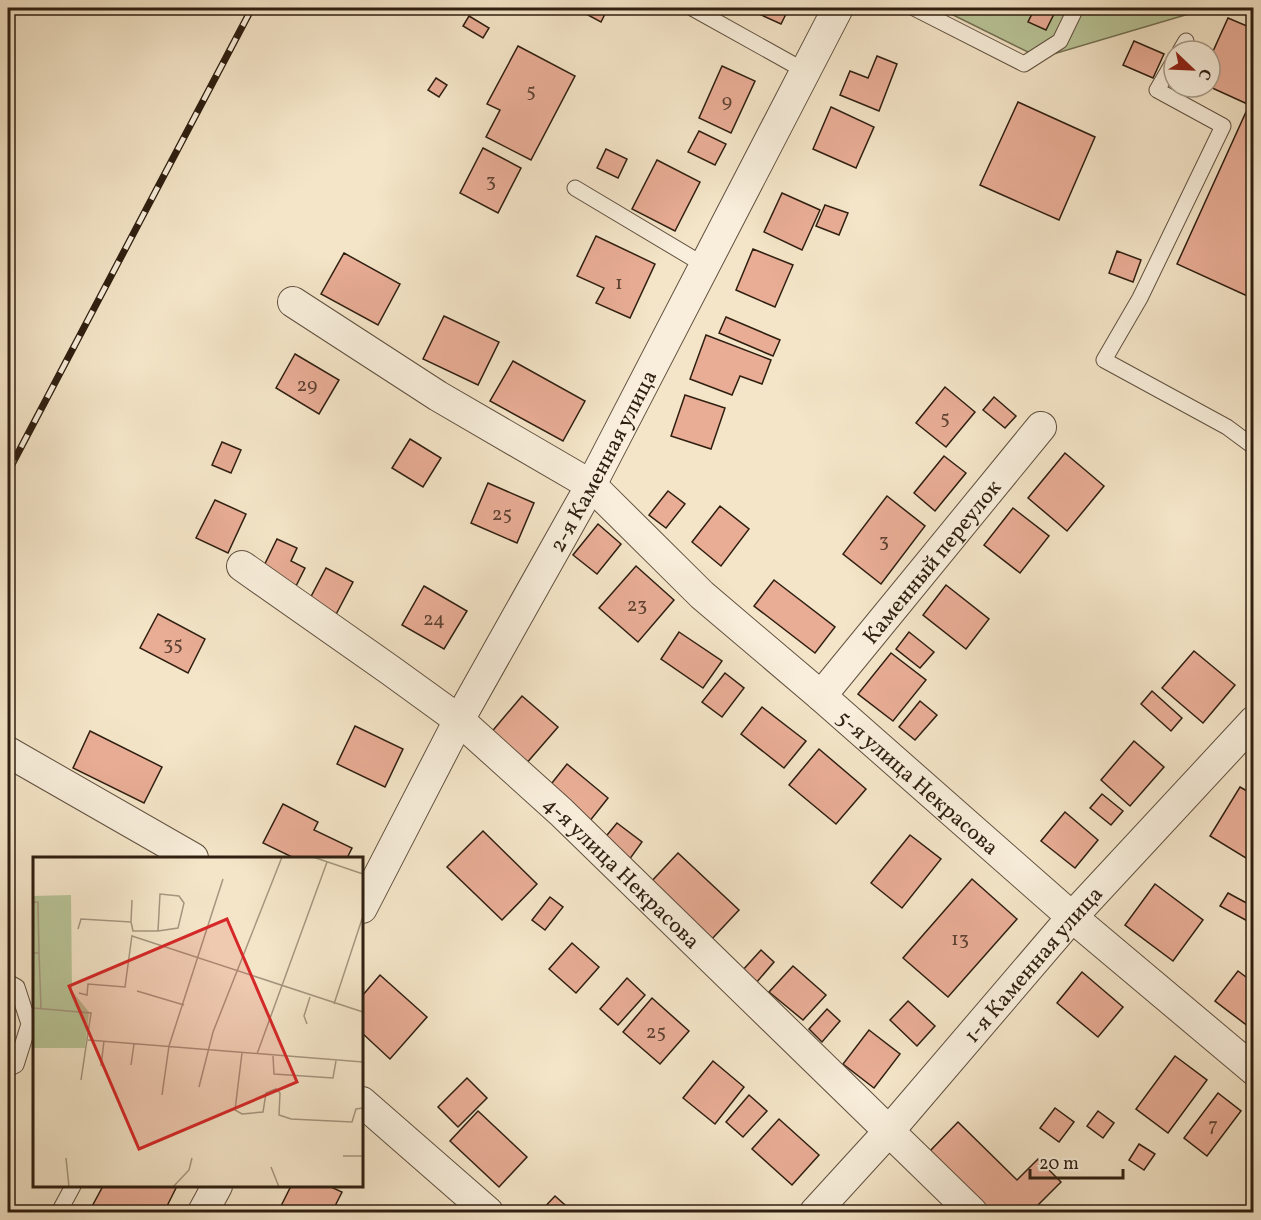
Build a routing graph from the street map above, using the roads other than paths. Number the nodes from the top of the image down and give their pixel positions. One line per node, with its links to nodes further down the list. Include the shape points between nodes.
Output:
1 (693, 8): 5 (lane)
2 (838, 8): 5 (street, 2-я Каменная улица)
3 (914, 8): 4 (lane, via 1024,64 1060,41)
4 (1076, 8)
5 (805, 71): 10 (street, 2-я Каменная улица)
6 (1162, 81): 7 (lane, via 1157,90)
7 (1162, 93)
8 (1174, 99): 13 (lane, via 1223,126 1140,298 1104,360 1227,427)
9 (575, 188): 10 (lane)
10 (704, 265): 14 (street, 2-я Каменная улица)
11 (293, 302): 14 (street, 5-я улица Некрасова, via 438,396)
12 (1041, 427): 16 (street, Каменный переулок)
13 (1254, 447)
14 (591, 485): 16 (street, 5-я улица Некрасова, via 702,595); 17 (street, 2-я Каменная улица)
15 (243, 566): 17 (street, 4-я улица Некрасова)
16 (821, 696): 22 (street, 5-я улица Некрасова)
17 (459, 720): 21 (street, 2-я Каменная улица); 27 (street, 4-я улица Некрасова, via 561,812)
18 (1254, 721): 22 (street, 1-я Каменная улица)
19 (8, 752): 20 (street)
20 (191, 857)
21 (363, 906)
22 (1072, 917): 25 (street, 5-я улица Некрасова); 27 (street, 1-я Каменная улица)
23 (8, 982): 24 (lane, via 17,987 29,1024 16,1065)
24 (8, 1069)
25 (1254, 1070)
26 (363, 1102): 32 (street)
27 (889, 1131): 33 (street, 1-я Каменная улица); 34 (street, 4-я улица Некрасова)
28 (72, 1187): 30 (lane)
29 (216, 1187): 31 (street)
30 (59, 1212)
31 (203, 1212)
32 (488, 1212)
33 (816, 1212)
34 (972, 1212)

